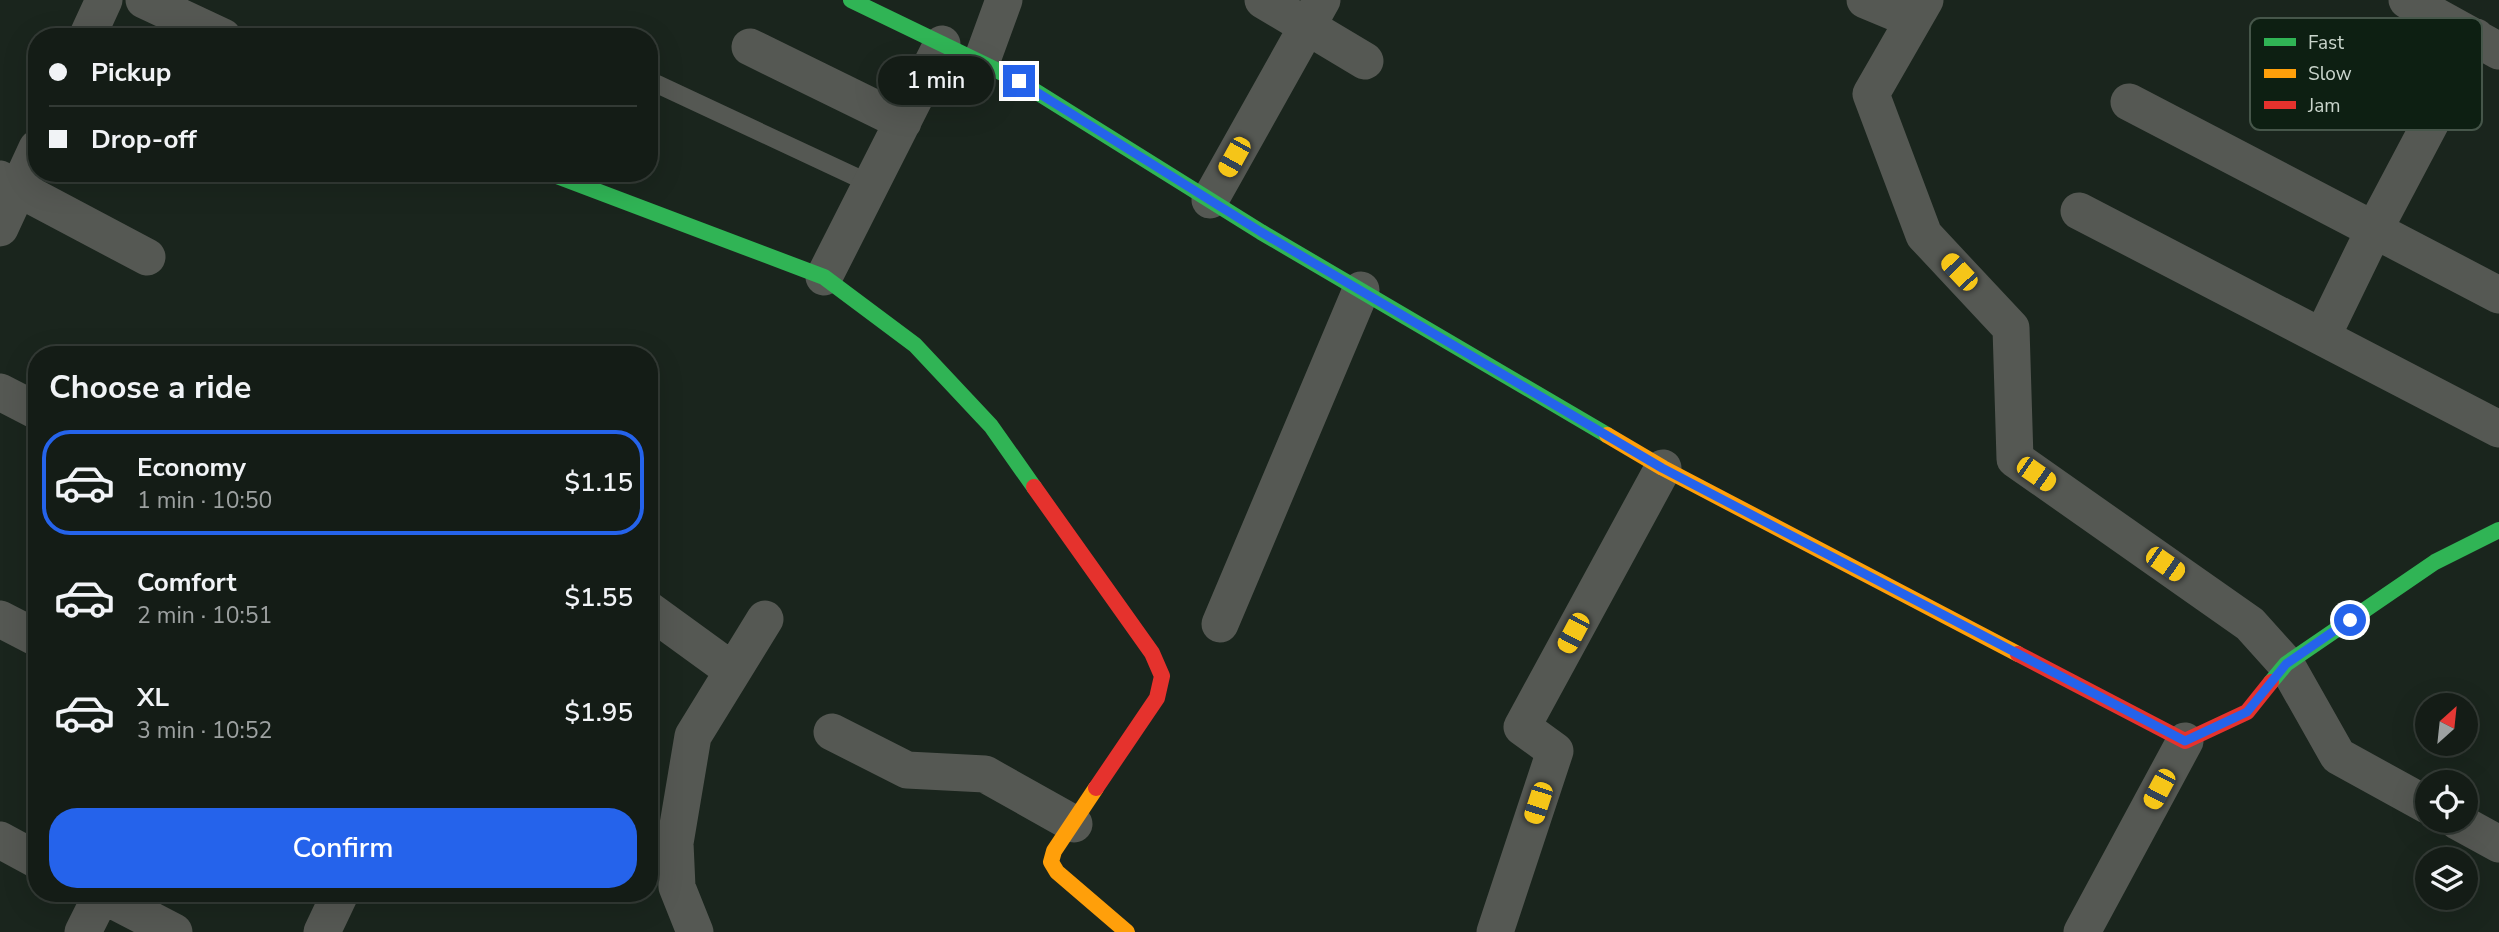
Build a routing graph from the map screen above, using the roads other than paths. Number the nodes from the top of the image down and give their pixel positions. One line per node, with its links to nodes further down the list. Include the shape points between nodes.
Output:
1 (104, 0): 11 (street)
2 (144, 0): 12 (street)
3 (851, 0): 13 (street)
4 (1004, 0): 16 (street)
5 (1263, 0): 9 (street)
6 (1865, 0): 8 (street)
7 (2407, 0): 10 (street)
8 (1919, 10): 44 (street, via 1871,94 1924,234 2011,328 2015,459 2250,624)
9 (1314, 14): 15 (street); 25 (street)
10 (2440, 18)
11 (91, 28)
12 (204, 28)
13 (942, 44): 16 (street); 19 (street)
14 (750, 47): 19 (street)
15 (1365, 61)
16 (981, 64): 25 (street, via 1019,81)
17 (658, 84): 24 (lane)
18 (2129, 102): 28 (street)
19 (902, 122): 24 (street)
20 (2435, 130): 28 (street)
21 (28, 160): 23 (street)
22 (573, 182): 30 (street)
23 (9, 184): 27 (street); 29 (street)
24 (871, 184): 30 (street)
25 (1210, 200): 31 (street)
26 (2079, 211): 33 (street)
27 (0, 228)
28 (2374, 230): 32 (street); 33 (street)
29 (147, 257)
30 (824, 276): 49 (street, via 915,345 991,426 1152,653 1162,676 1157,698)
31 (1361, 290): 37 (street); 42 (street)
32 (2499, 295)
33 (2322, 337): 36 (street)
34 (0, 392): 35 (street)
35 (28, 406)
36 (2499, 429)
37 (1662, 468): 47 (street); 62 (street, via 1522,727 1555,751)
38 (2499, 530): 44 (street, via 2435,562)
39 (658, 617): 45 (street)
40 (0, 619): 43 (street)
41 (765, 619): 45 (street)
42 (1220, 624)
43 (28, 633)
44 (2286, 664): 47 (street, via 2247,712); 48 (street, via 2338,755)
45 (733, 671): 60 (street, via 693,736 675,843 677,887)
46 (832, 732): 49 (street, via 906,770 985,774)
47 (2185, 741): 63 (street)
48 (2415, 797)
49 (1074, 824): 61 (street, via 1051,862)
50 (2478, 832): 52 (street)
51 (0, 840): 53 (street)
52 (2499, 844)
53 (28, 855)
54 (98, 902): 57 (street)
55 (117, 902): 58 (street)
56 (337, 902): 59 (street)
57 (83, 932)
58 (174, 932)
59 (322, 932)
60 (695, 932)
61 (1127, 932)
62 (1495, 932)
63 (2082, 932)

